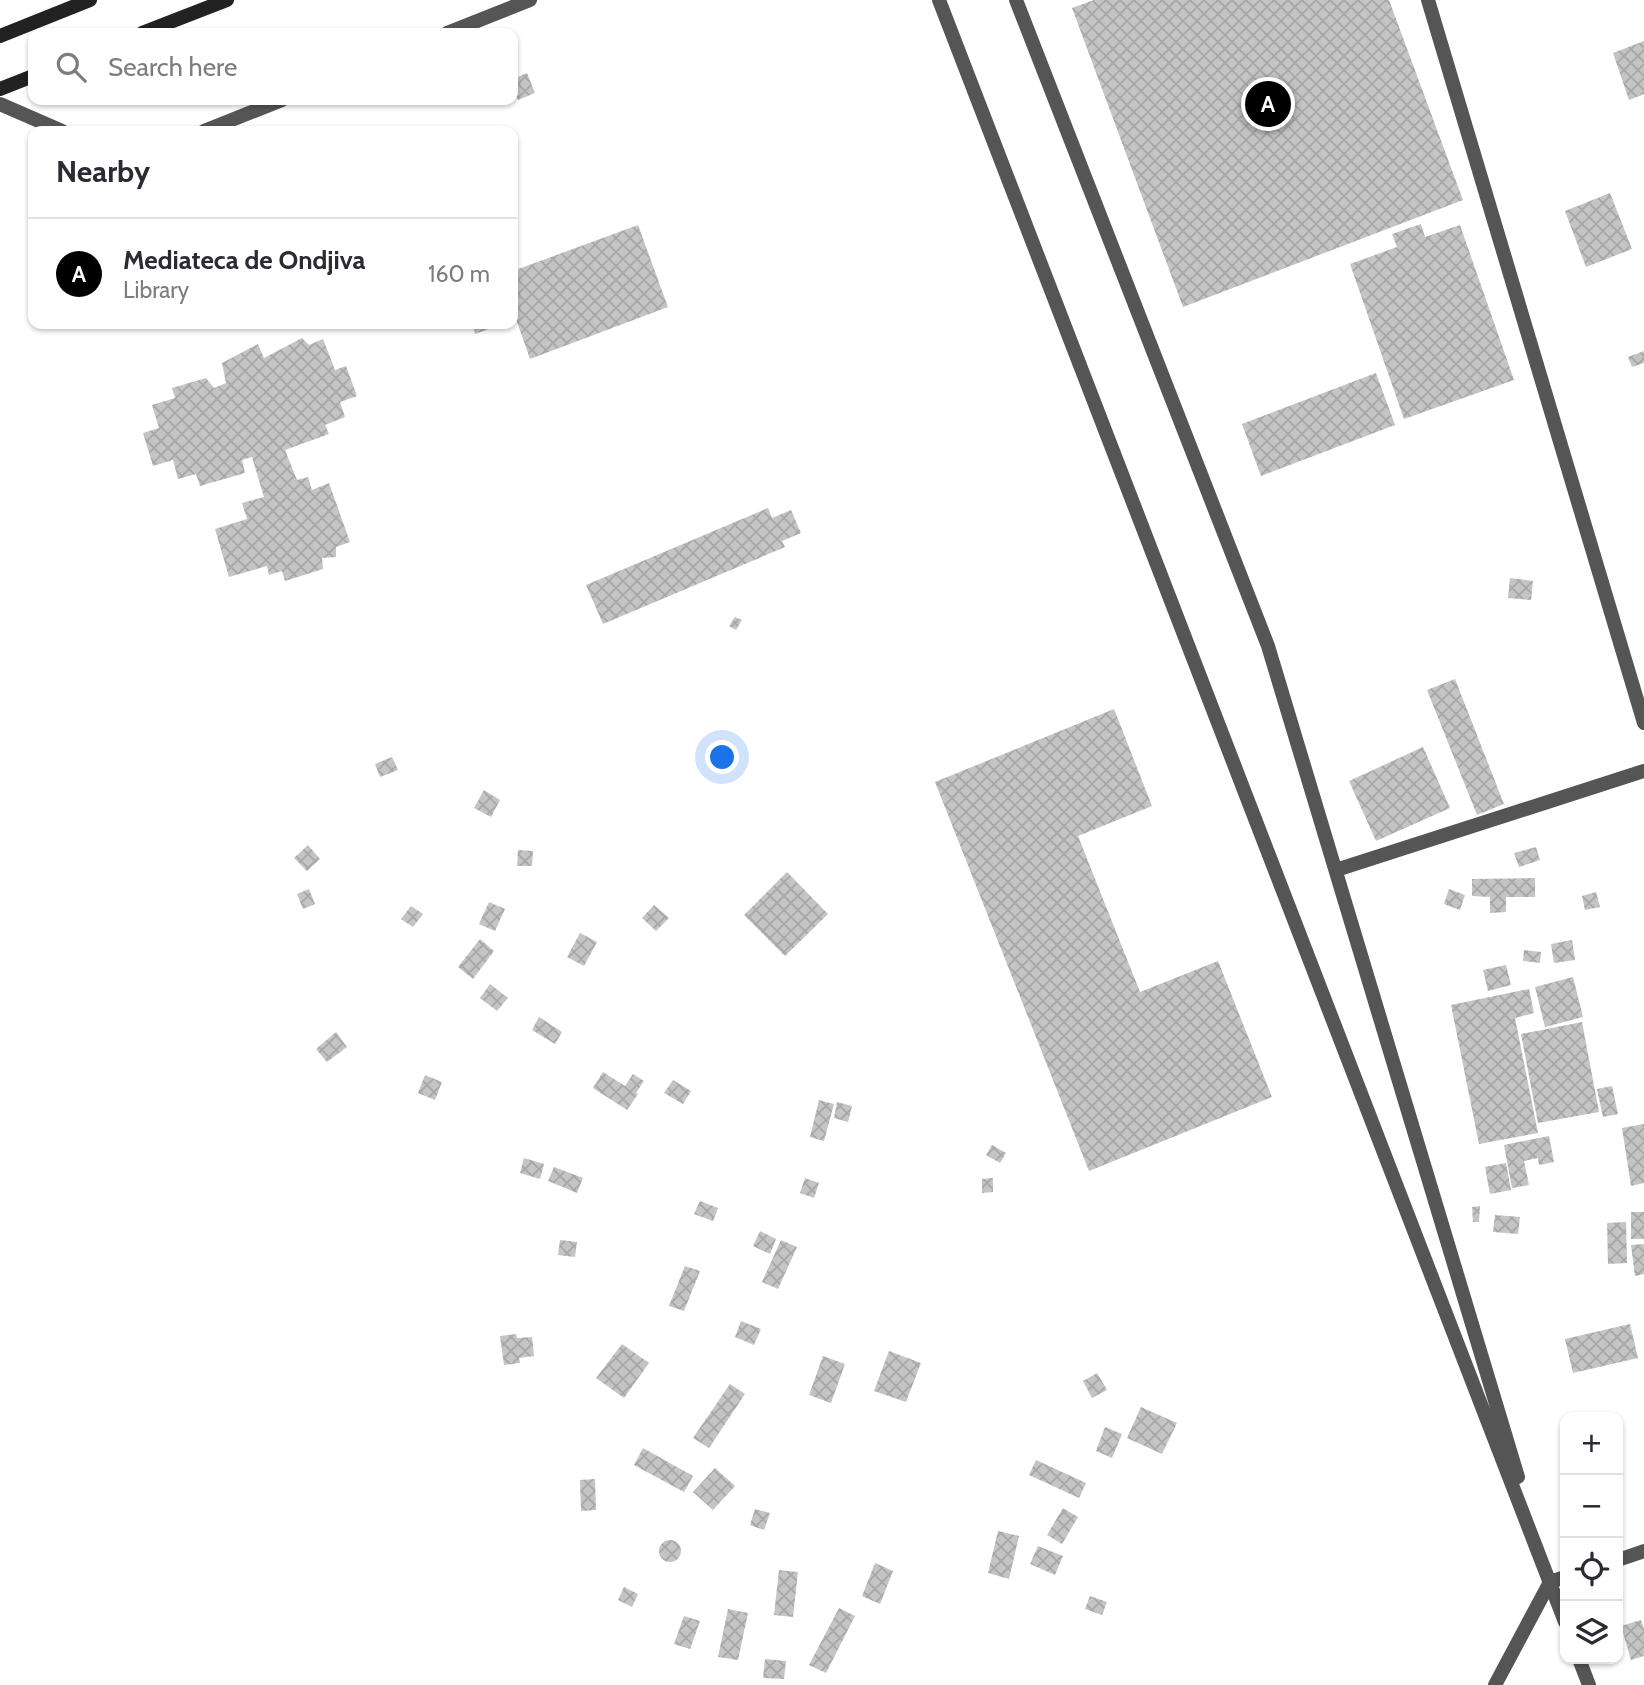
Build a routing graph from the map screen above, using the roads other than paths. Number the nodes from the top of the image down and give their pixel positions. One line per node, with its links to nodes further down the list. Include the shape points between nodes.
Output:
1 (90, 0): 9 (main road)
2 (227, 0): 7 (main road)
3 (530, 0): 8 (street)
4 (939, 0): 22 (street)
5 (1016, 0): 18 (street, via 1268,646)
6 (1428, 0): 16 (street)
7 (155, 28)
8 (460, 28)
9 (0, 36)
10 (28, 78): 11 (main road)
11 (0, 89)
12 (0, 104): 14 (street)
13 (269, 105): 15 (street)
14 (51, 126)
15 (217, 126)
16 (1644, 723)
17 (1644, 771): 18 (street)
18 (1336, 870): 22 (street)
19 (1644, 1551): 20 (street)
20 (1623, 1558)
21 (1560, 1579): 22 (street)
22 (1550, 1582): 23 (street); 25 (street)
23 (1560, 1609)
24 (1581, 1664): 26 (street)
25 (1495, 1685)
26 (1589, 1685)

